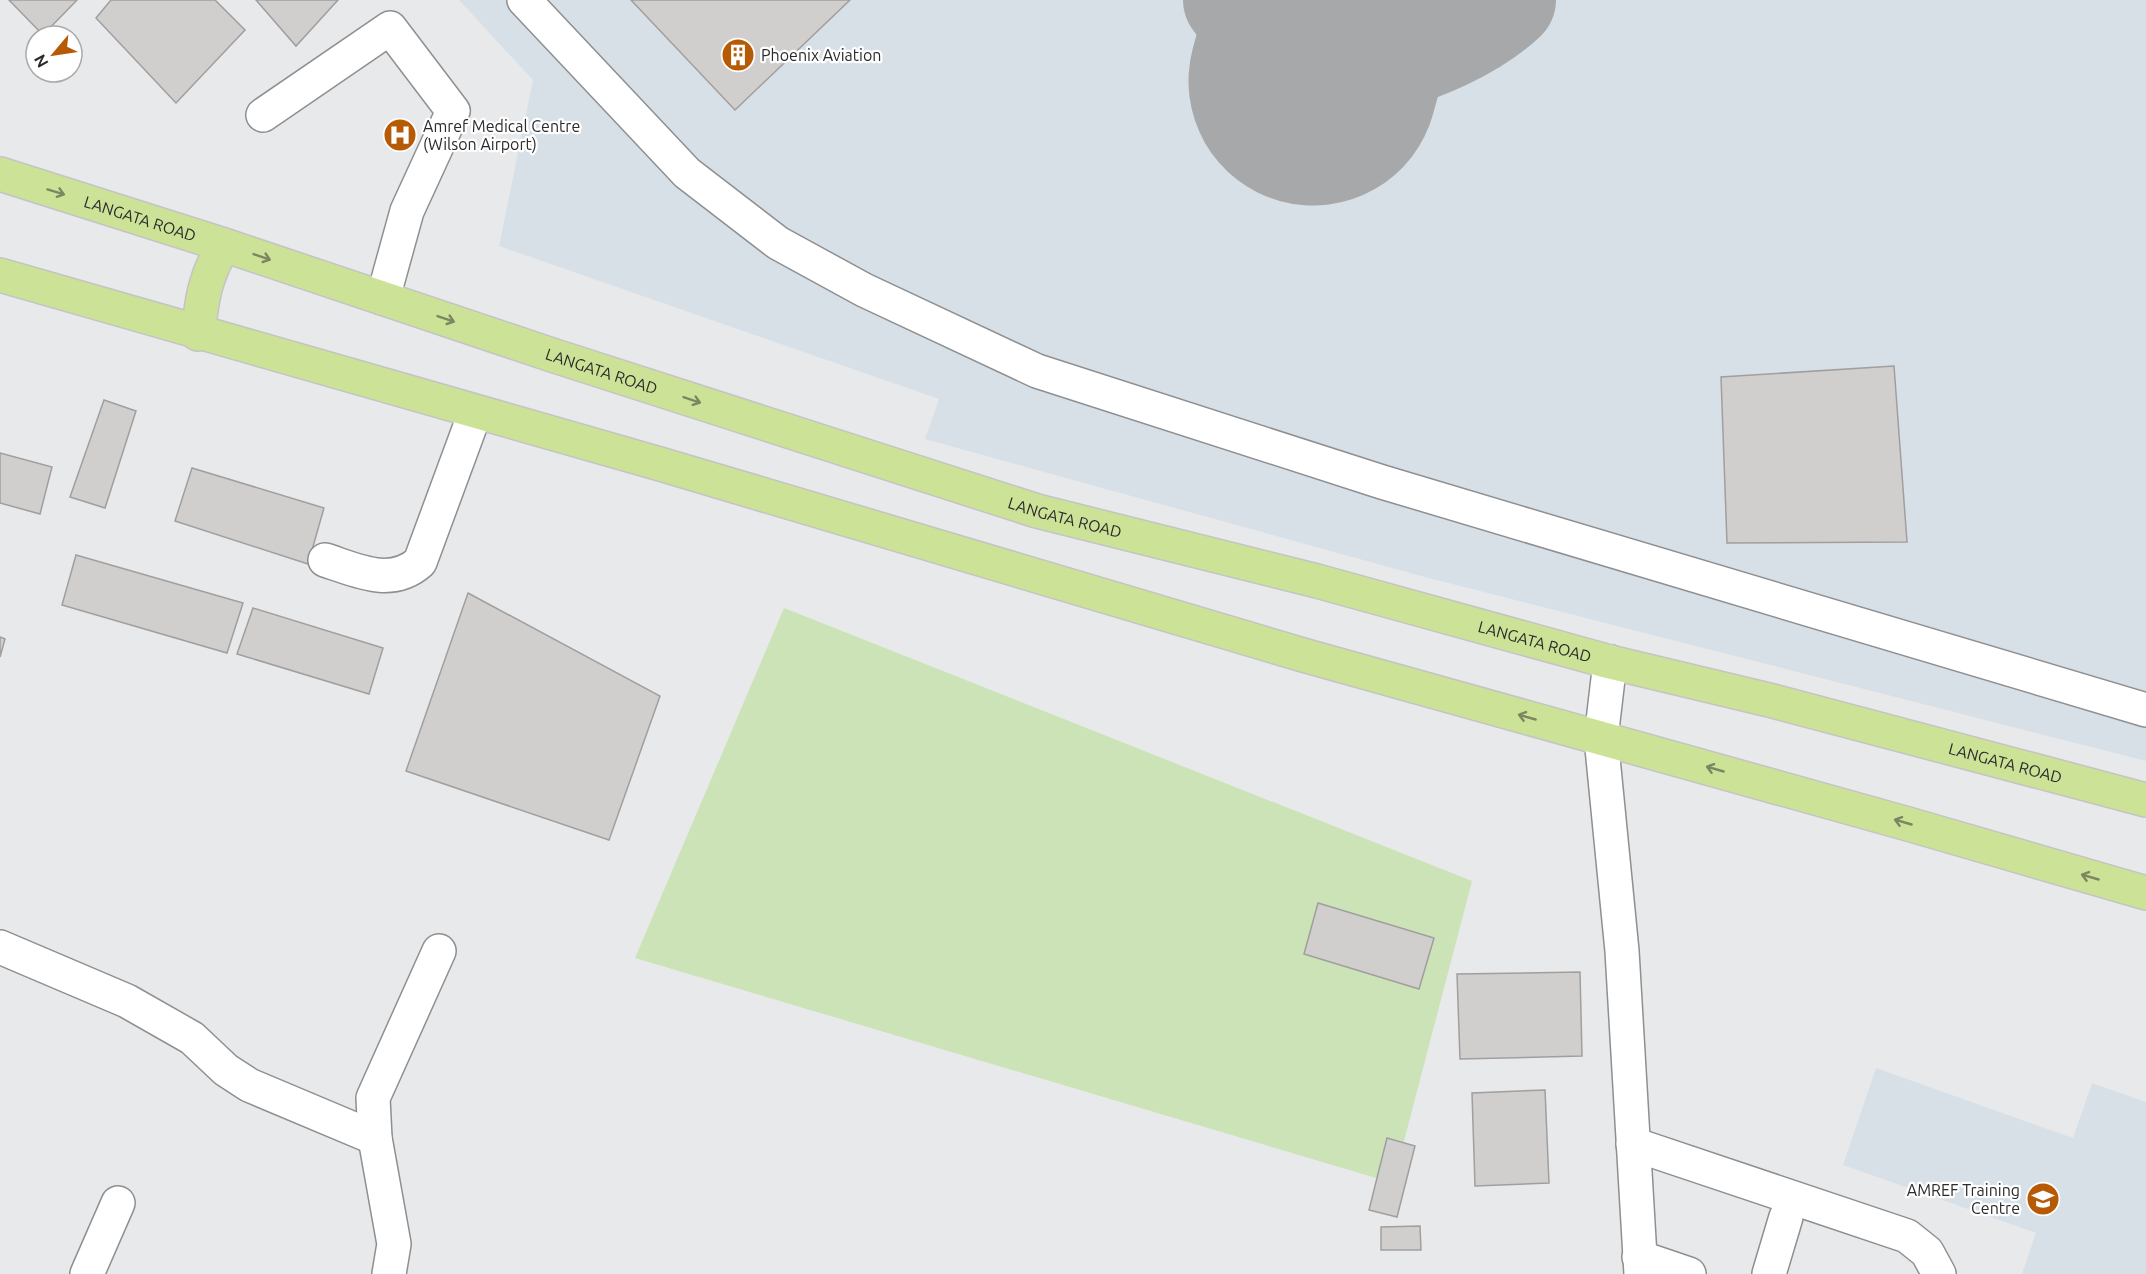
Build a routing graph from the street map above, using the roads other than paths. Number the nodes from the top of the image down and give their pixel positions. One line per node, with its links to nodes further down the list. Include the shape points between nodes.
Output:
1 (524, 0): 11 (street, via 687,173 778,243 864,290 1037,371 1382,482)
2 (262, 115): 6 (street, via 390,28 453,111 407,211)
3 (0, 174): 4 (main road, LANGATA ROAD, one-way to 4)
4 (224, 245): 6 (main road, LANGATA ROAD, one-way to 6); 7 (main road, via 203,288)
5 (0, 275): 7 (main road)
6 (383, 298): 10 (main road, LANGATA ROAD, one-way to 10, via 1037,511 1317,581)
7 (198, 334): 8 (main road)
8 (475, 412): 9 (street, via 420,562 400,574 380,577); 12 (main road, one-way to 8, via 1303,655)
9 (325, 560)
10 (1610, 662): 12 (street); 13 (main road, LANGATA ROAD)
11 (2146, 710)
12 (1601, 738): 14 (main road, one-way to 12); 18 (street, via 1622,951)
13 (2146, 800)
14 (2146, 893)
15 (0, 947): 17 (street, via 127,1001 192,1038 226,1070 249,1085)
16 (439, 951): 17 (street, via 373,1098)
17 (375, 1138): 23 (street, via 394,1244)
18 (1634, 1156): 20 (street); 21 (street); 27 (street, via 1907,1236 1927,1252)
19 (118, 1203): 22 (street)
20 (1786, 1217): 25 (street); 26 (street, via 1915,1264)
21 (1640, 1265): 24 (street)
22 (87, 1274)
23 (389, 1274)
24 (1689, 1274)
25 (1769, 1274)
26 (1920, 1274)
27 (1939, 1274)

